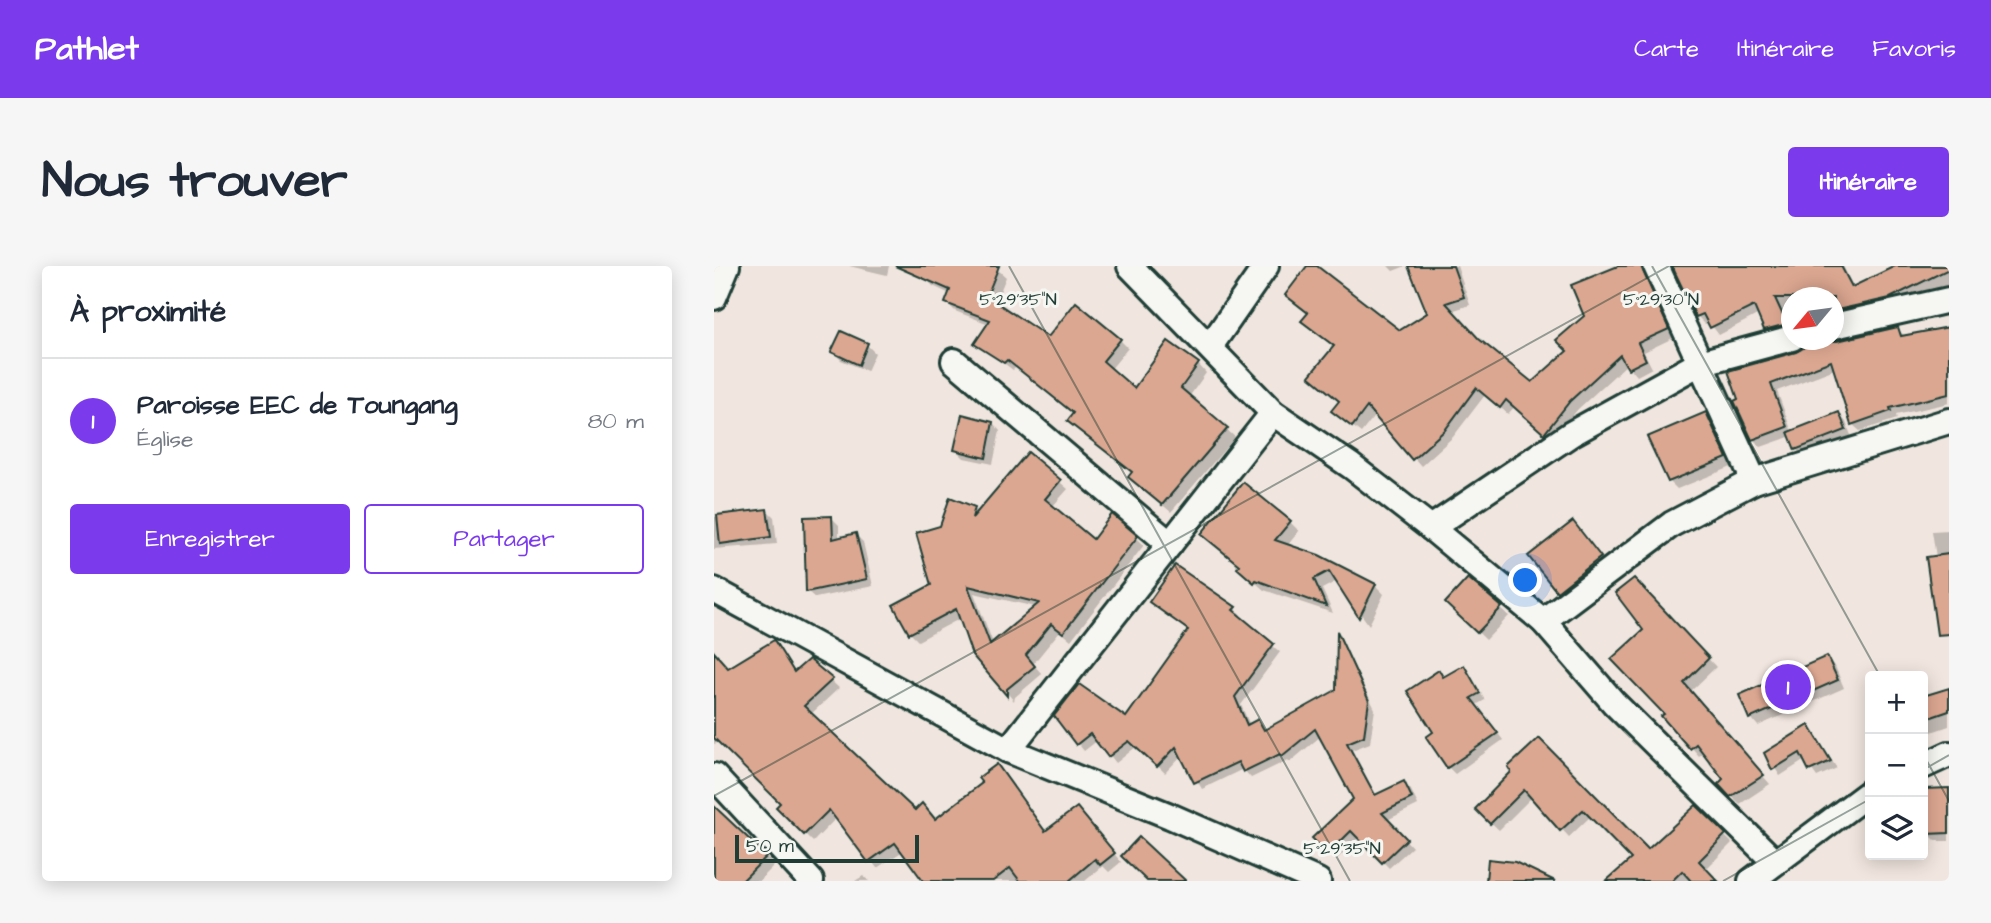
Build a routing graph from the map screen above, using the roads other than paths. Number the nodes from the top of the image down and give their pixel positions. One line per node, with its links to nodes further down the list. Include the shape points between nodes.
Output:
1 (727, 266): 5 (street)
2 (1130, 266): 9 (street)
3 (1266, 266): 9 (street)
4 (1656, 266): 11 (street)
5 (714, 297)
6 (1949, 300): 7 (street)
7 (1844, 324)
8 (1781, 341): 11 (street)
9 (1210, 345): 12 (street)
10 (954, 360): 16 (street)
11 (1700, 363): 14 (street); 15 (street, via 1571,434)
12 (1273, 413): 15 (street); 16 (street)
13 (1949, 421): 14 (street)
14 (1754, 481): 18 (street, via 1672,524)
15 (1431, 528): 18 (street)
16 (1170, 544): 19 (street)
17 (714, 590): 19 (street)
18 (1543, 621): 24 (street, via 1614,704)
19 (1007, 750): 26 (street)
20 (1949, 754): 21 (street)
21 (1928, 764)
22 (714, 776): 25 (street)
23 (1865, 796): 24 (street)
24 (1775, 862): 27 (street)
25 (811, 881)
26 (1318, 881)
27 (1751, 881)

